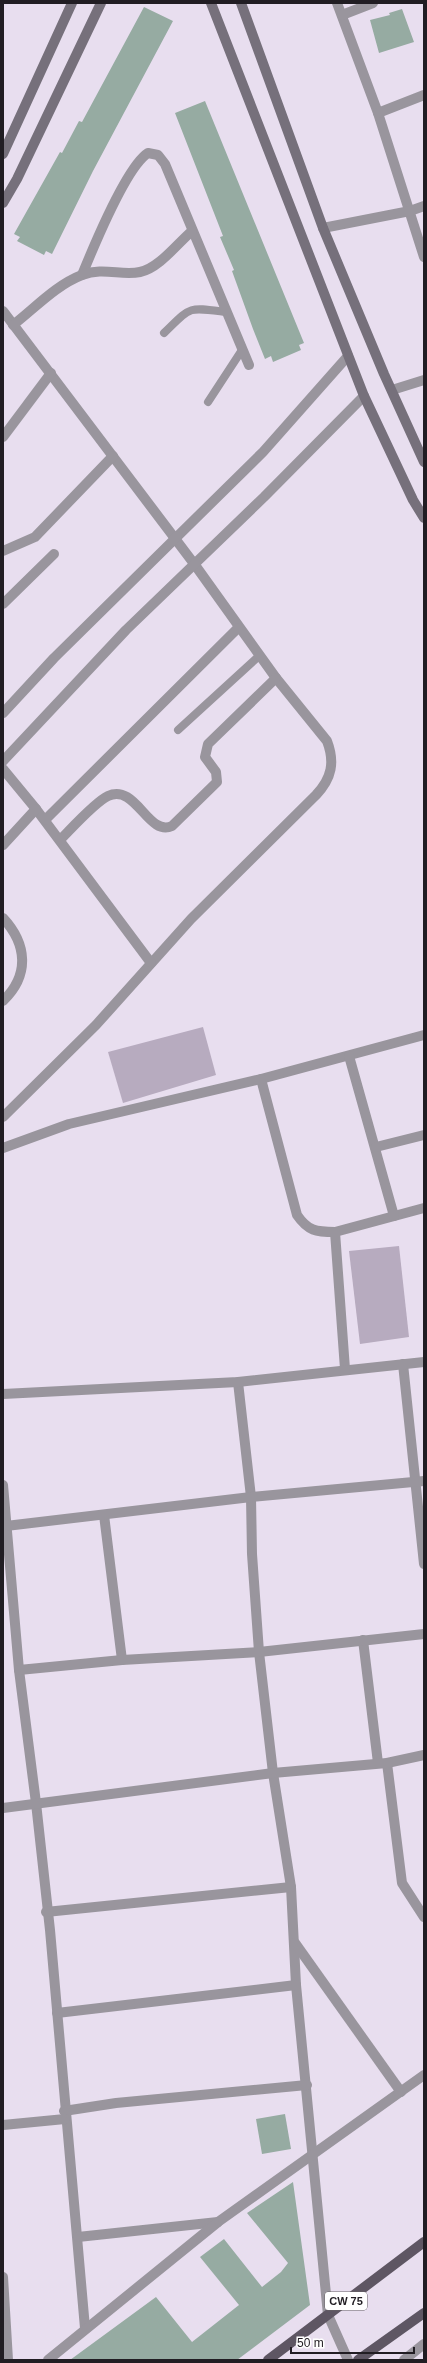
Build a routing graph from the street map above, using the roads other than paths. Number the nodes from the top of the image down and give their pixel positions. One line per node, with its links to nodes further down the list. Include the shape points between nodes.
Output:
1 (72, 3): 10 (main road)
2 (101, 3): 11 (main road, via 20,173)
3 (211, 3): 23 (main road)
4 (241, 3): 14 (main road)
5 (337, 3): 7 (street)
6 (373, 3): 7 (street)
7 (342, 15): 9 (street)
8 (424, 94): 9 (street)
9 (378, 113): 13 (street)
10 (3, 154)
11 (3, 203)
12 (424, 206): 13 (street)
13 (410, 211): 14 (street); 16 (street)
14 (323, 228): 27 (main road)
15 (192, 231): 17 (street, via 151,268 139,273 99,271); 17 (street, via 165,164 158,155 148,152 139,158 129,174); 19 (street)
16 (424, 256)
17 (82, 275): 20 (street, via 61,286)
18 (3, 311): 20 (street)
19 (226, 312): 21 (lane, via 191,309); 22 (street)
20 (14, 325): 25 (street)
21 (164, 333)
22 (242, 350): 24 (street); 29 (lane)
23 (348, 356): 28 (main road); 34 (street, via 263,452)
24 (249, 365)
25 (51, 373): 30 (street); 31 (street)
26 (424, 380): 27 (street)
27 (392, 390): 32 (main road)
28 (364, 396): 33 (main road); 37 (street)
29 (208, 402)
30 (3, 437)
31 (113, 456): 34 (street); 35 (street, via 35,537)
32 (424, 462)
33 (424, 518)
34 (176, 539): 37 (street); 42 (street, via 54,658)
35 (3, 551)
36 (54, 554): 38 (street)
37 (195, 565): 39 (street); 44 (street, via 126,630)
38 (3, 604)
39 (238, 628): 40 (street); 47 (street)
40 (259, 656): 41 (street); 43 (lane)
41 (276, 678): 48 (street, via 208,744 205,757 216,772 217,782 172,826 158,826 128,798 112,794 102,800); 51 (street, via 327,741 332,758 330,776 316,795 191,919)
42 (3, 713)
43 (178, 730)
44 (3, 761)
45 (3, 769): 46 (street)
46 (36, 809): 47 (street); 49 (street)
47 (45, 820): 48 (street)
48 (60, 840): 51 (street)
49 (3, 845)
50 (3, 918): 52 (street, via 21,945 22,970)
51 (151, 963): 56 (street, via 96,1025)
52 (3, 1001)
53 (424, 1036): 54 (street)
54 (349, 1056): 55 (street); 58 (street)
55 (261, 1079): 59 (street, via 69,1124); 62 (street, via 297,1215 306,1227 321,1232)
56 (3, 1116)
57 (424, 1135): 58 (street)
58 (376, 1147): 61 (street)
59 (3, 1148)
60 (424, 1208): 61 (street)
61 (394, 1216): 62 (street)
62 (335, 1232): 65 (street)
63 (424, 1362): 64 (street)
64 (403, 1364): 65 (street); 68 (street)
65 (345, 1369): 66 (street)
66 (238, 1382): 67 (street); 70 (street)
67 (3, 1394)
68 (420, 1482): 70 (street); 73 (street)
69 (3, 1485): 72 (street)
70 (251, 1497): 71 (street); 76 (street)
71 (104, 1515): 72 (street); 77 (street)
72 (6, 1526): 78 (street)
73 (424, 1564)
74 (424, 1634): 75 (street)
75 (363, 1640): 76 (street); 80 (street)
76 (259, 1652): 77 (street); 81 (street)
77 (122, 1660): 78 (street)
78 (19, 1670): 82 (street)
79 (424, 1755): 80 (street)
80 (383, 1763): 81 (street); 86 (street, via 402,1883)
81 (273, 1773): 82 (street); 84 (street)
82 (36, 1803): 83 (street); 85 (street)
83 (3, 1808)
84 (290, 1887): 85 (street); 87 (street)
85 (46, 1912): 89 (street)
86 (424, 1918)
87 (295, 1943): 88 (street); 92 (street)
88 (296, 1985): 89 (street); 91 (street)
89 (57, 2013): 93 (street)
90 (424, 2075): 92 (street)
91 (307, 2085): 93 (street, via 116,2103); 95 (street)
92 (401, 2092): 95 (street)
93 (65, 2115): 94 (street); 97 (street)
94 (3, 2125)
95 (311, 2156): 96 (street); 101 (street)
96 (218, 2222): 97 (street); 102 (street)
97 (78, 2237): 102 (street)
98 (424, 2242): 101 (main road, CW 75)
99 (3, 2277): 105 (street)
100 (424, 2313): 109 (main road)
101 (328, 2315): 107 (main road, CW 75); 108 (street)
102 (85, 2328): 106 (street)
103 (424, 2344): 104 (street)
104 (414, 2356): 110 (street)
105 (8, 2360)
106 (48, 2360)
107 (268, 2360)
108 (348, 2360)
109 (358, 2360)
110 (404, 2360)

